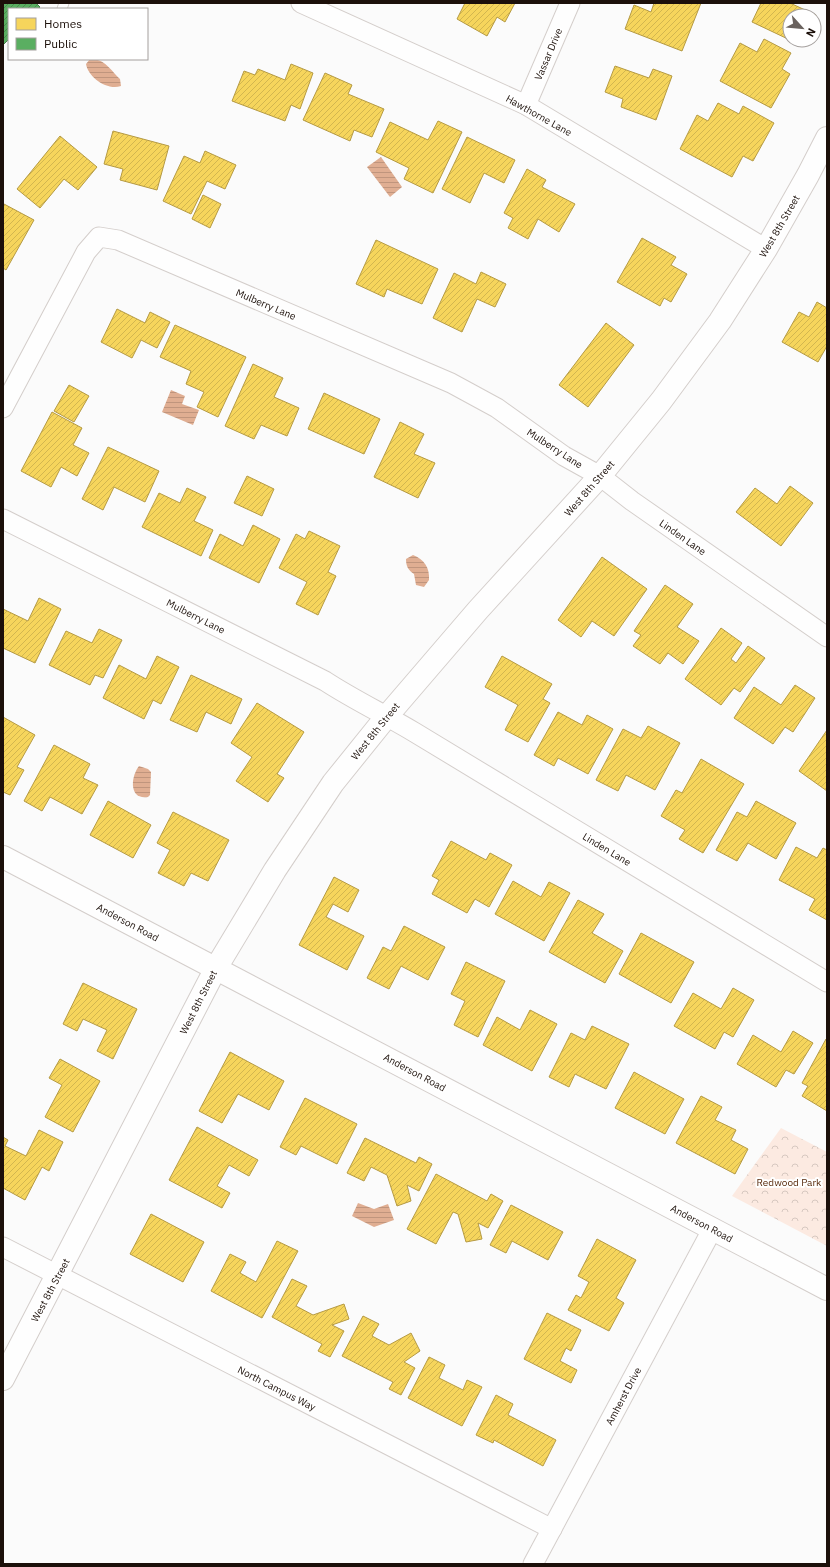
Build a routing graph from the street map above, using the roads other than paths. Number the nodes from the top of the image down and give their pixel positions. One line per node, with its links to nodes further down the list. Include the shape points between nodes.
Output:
1 (301, 3): 3 (street, Hawthorne Lane)
2 (570, 3): 3 (street, Vassar Drive)
3 (526, 105): 5 (street, Hawthorne Lane)
4 (827, 138): 5 (street, West 8th Street)
5 (766, 249): 7 (street, West 8th Street, via 720,322)
6 (3, 408): 7 (street, Mulberry Lane, via 86,252 99,237 118,240 451,383 497,408 564,456)
7 (600, 476): 9 (street, Linden Lane); 10 (street, West 8th Street, via 478,610)
8 (3, 519): 10 (street, Mulberry Lane, via 325,681 354,700)
9 (827, 637)
10 (387, 716): 12 (street, West 8th Street, via 333,783 275,870); 13 (street, Linden Lane)
11 (3, 857): 12 (street, Anderson Road)
12 (216, 968): 14 (street, Anderson Road); 16 (street, West 8th Street)
13 (827, 982)
14 (713, 1228): 17 (street, Anderson Road); 19 (street, Amherst Drive)
15 (3, 1247): 16 (street, North Campus Way)
16 (57, 1276): 18 (street, West 8th Street); 19 (street, North Campus Way)
17 (827, 1289)
18 (3, 1379)
19 (552, 1529): 20 (street, Amherst Drive)
20 (533, 1564)

